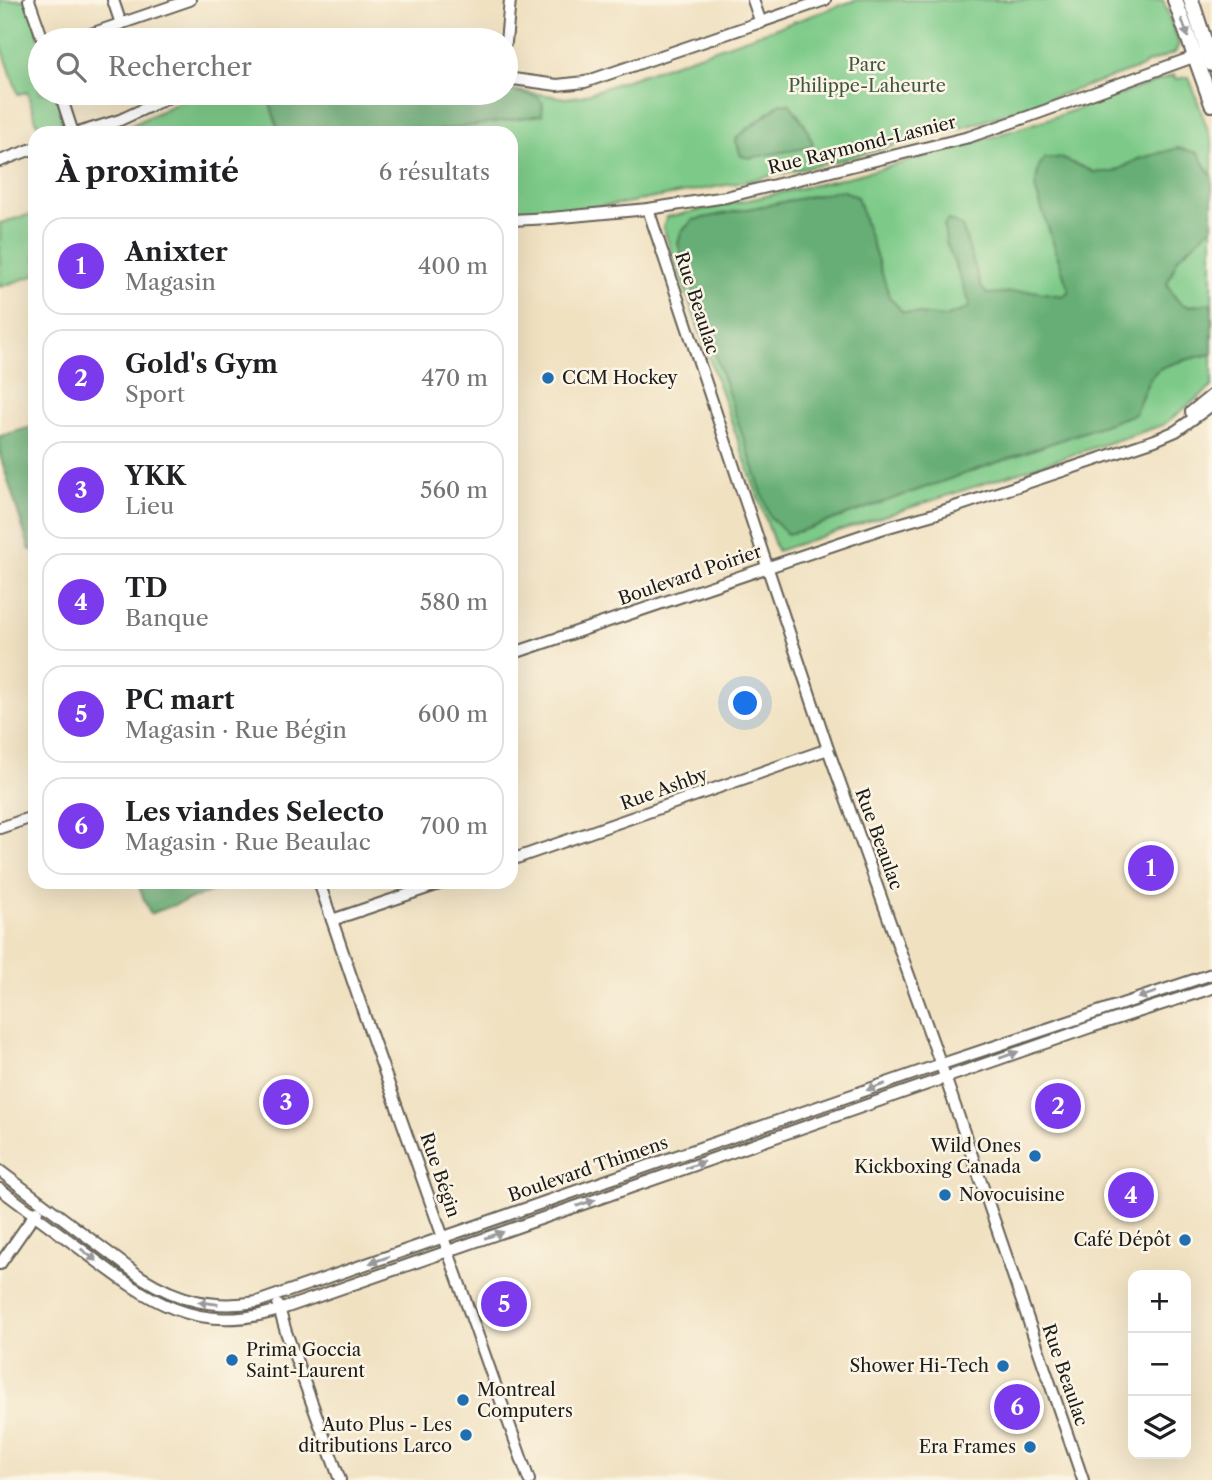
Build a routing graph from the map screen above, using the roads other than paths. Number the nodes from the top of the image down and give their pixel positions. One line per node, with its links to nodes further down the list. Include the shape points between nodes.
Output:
1 (30, 0): 11 (street)
2 (113, 0): 10 (street)
3 (190, 0): 10 (street)
4 (510, 0): 13 (street)
5 (753, 0): 9 (street)
6 (825, 0): 9 (street)
7 (1175, 0): 14 (main road, one-way to 14)
8 (1191, 0): 14 (main road)
9 (761, 23): 15 (street, via 585,82 557,85)
10 (121, 24): 12 (street)
11 (39, 28)
12 (109, 28)
13 (507, 28)
14 (1205, 57): 16 (main road); 23 (street, Rue Raymond-Lasnier, via 968,137 726,197)
15 (518, 80)
16 (1212, 104)
17 (65, 105): 19 (street)
18 (152, 105): 20 (street)
19 (73, 126)
20 (100, 126)
21 (28, 151): 22 (street)
22 (0, 161)
23 (648, 209): 24 (street, Rue Raymond-Lasnier); 28 (street, Rue Beaulac)
24 (518, 220)
25 (1212, 395): 27 (street, Boulevard Poirier, via 1160,432 930,508)
26 (1212, 405): 27 (street, Boulevard Poirier, via 1155,440)
27 (881, 529): 28 (street, Boulevard Poirier)
28 (768, 567): 29 (street, Boulevard Poirier); 30 (street, Rue Beaulac)
29 (518, 648)
30 (828, 749): 33 (street, Rue Ashby); 39 (street, Rue Beaulac)
31 (28, 818): 32 (street)
32 (0, 828)
33 (518, 858)
34 (321, 889): 36 (street, Rue Bégin)
35 (424, 889): 36 (street)
36 (332, 920): 49 (street, Rue Bégin)
37 (1212, 974): 39 (street, Boulevard Thimens, one-way to 39)
38 (1212, 988): 40 (street, Boulevard Thimens, one-way to 38)
39 (941, 1065): 40 (street, Rue Beaulac); 42 (street, Boulevard Thimens, one-way to 42)
40 (945, 1078): 43 (street, Boulevard Thimens, one-way to 40); 56 (street, Rue Beaulac)
41 (0, 1171): 45 (street, Boulevard Thimens)
42 (626, 1174): 43 (street); 46 (street, Boulevard Thimens)
43 (631, 1187): 48 (street, Boulevard Thimens, one-way to 43)
44 (0, 1189): 47 (street, Boulevard Thimens)
45 (43, 1203): 47 (street); 52 (street, Boulevard Thimens, one-way to 45, via 223,1305 175,1296)
46 (536, 1205): 48 (street); 49 (street, Boulevard Thimens)
47 (34, 1214): 51 (street); 53 (street, Boulevard Thimens, one-way to 53, via 127,1283 168,1307 193,1315 230,1318)
48 (541, 1219): 50 (street, Boulevard Thimens, one-way to 48)
49 (443, 1238): 50 (street, Rue Bégin); 52 (street, Boulevard Thimens, one-way to 52)
50 (448, 1251): 53 (street, Boulevard Thimens); 55 (street, Rue Bégin)
51 (0, 1264)
52 (275, 1296): 53 (street)
53 (279, 1310): 54 (street)
54 (340, 1480)
55 (529, 1480)
56 (1083, 1480)

